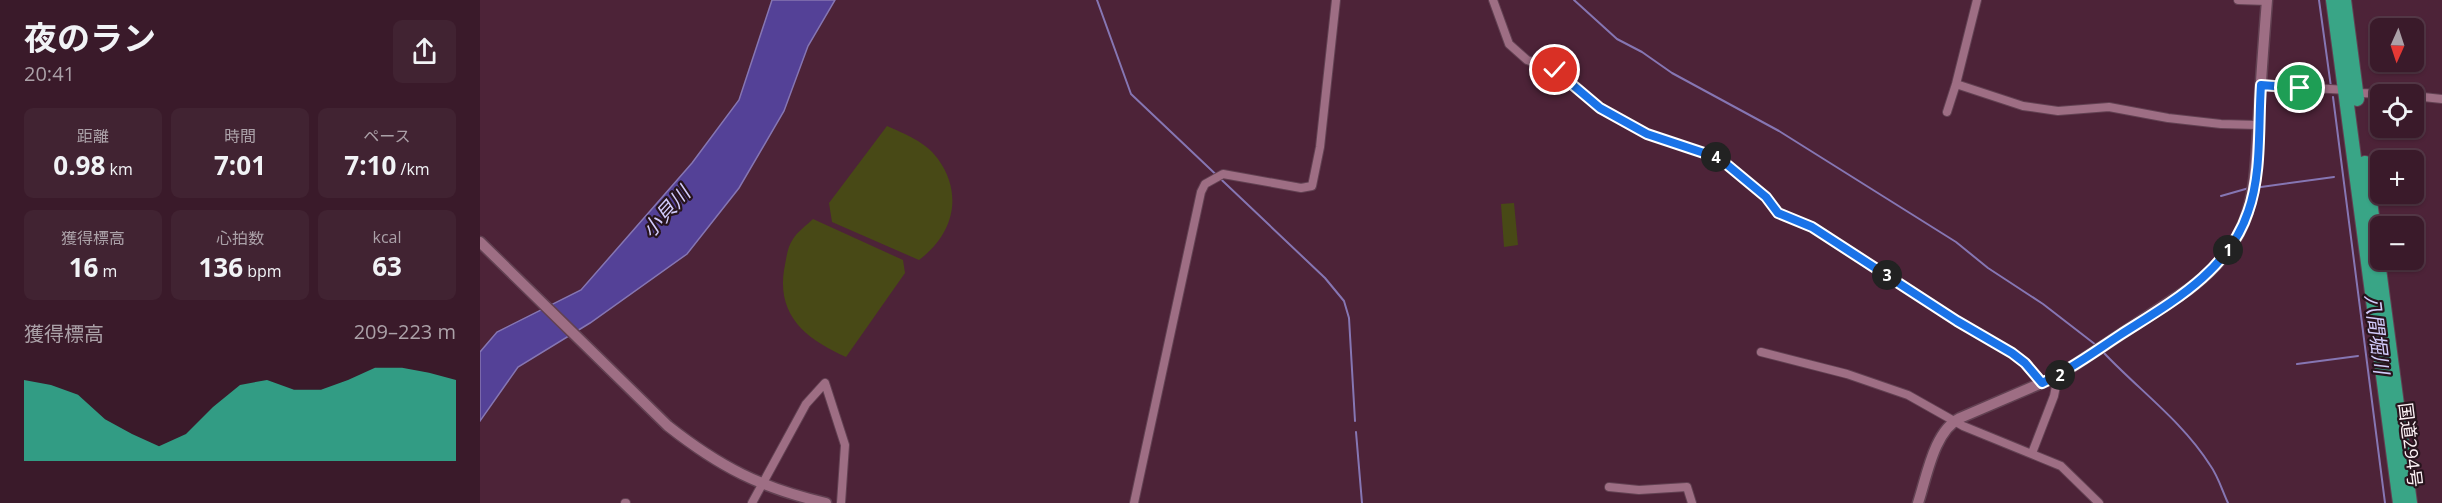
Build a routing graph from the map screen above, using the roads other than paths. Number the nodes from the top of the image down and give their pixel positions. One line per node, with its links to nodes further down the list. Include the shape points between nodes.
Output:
1 (1336, 0): 27 (street, via 1312,186 1301,188 1223,174 1205,184 1201,192)
2 (1493, 0): 19 (street, via 1509,44 1520,56 1555,70 1600,108 1647,134 1719,158 1766,197 1778,213 1812,227 2012,353)
3 (1977, 0): 8 (street)
4 (2238, 0): 7 (street)
5 (2333, 0): 10 (highway, 国道294号)
6 (2344, 0): 10 (highway, 国道294号)
7 (2267, 1): 9 (street)
8 (1956, 84): 14 (street); 15 (street, via 2035,108 2058,111 2109,107 2168,118)
9 (2261, 85): 10 (street); 15 (street)
10 (2351, 92): 11 (street); 31 (highway, 国道294号); 32 (highway, 国道294号)
11 (2370, 93)
12 (2424, 97): 13 (street)
13 (2442, 99)
14 (1947, 112)
15 (2258, 125): 18 (street, via 2253,197 2243,225 2224,256 2189,289)
16 (480, 242): 22 (street, via 668,426 726,468)
17 (1761, 352): 20 (street, via 1908,395)
18 (2058, 376): 19 (street); 21 (street)
19 (2042, 383): 20 (street)
20 (1954, 421): 21 (street); 29 (street, via 1941,436)
21 (2032, 453): 30 (street, via 2065,469)
22 (762, 484): 24 (street); 25 (street); 26 (street, via 806,404 825,383 845,445)
23 (1609, 487): 28 (street, via 1687,487)
24 (752, 503)
25 (826, 503)
26 (842, 503)
27 (1134, 503)
28 (1692, 503)
29 (1918, 503)
30 (2099, 503)
31 (2400, 503)
32 (2410, 503)

